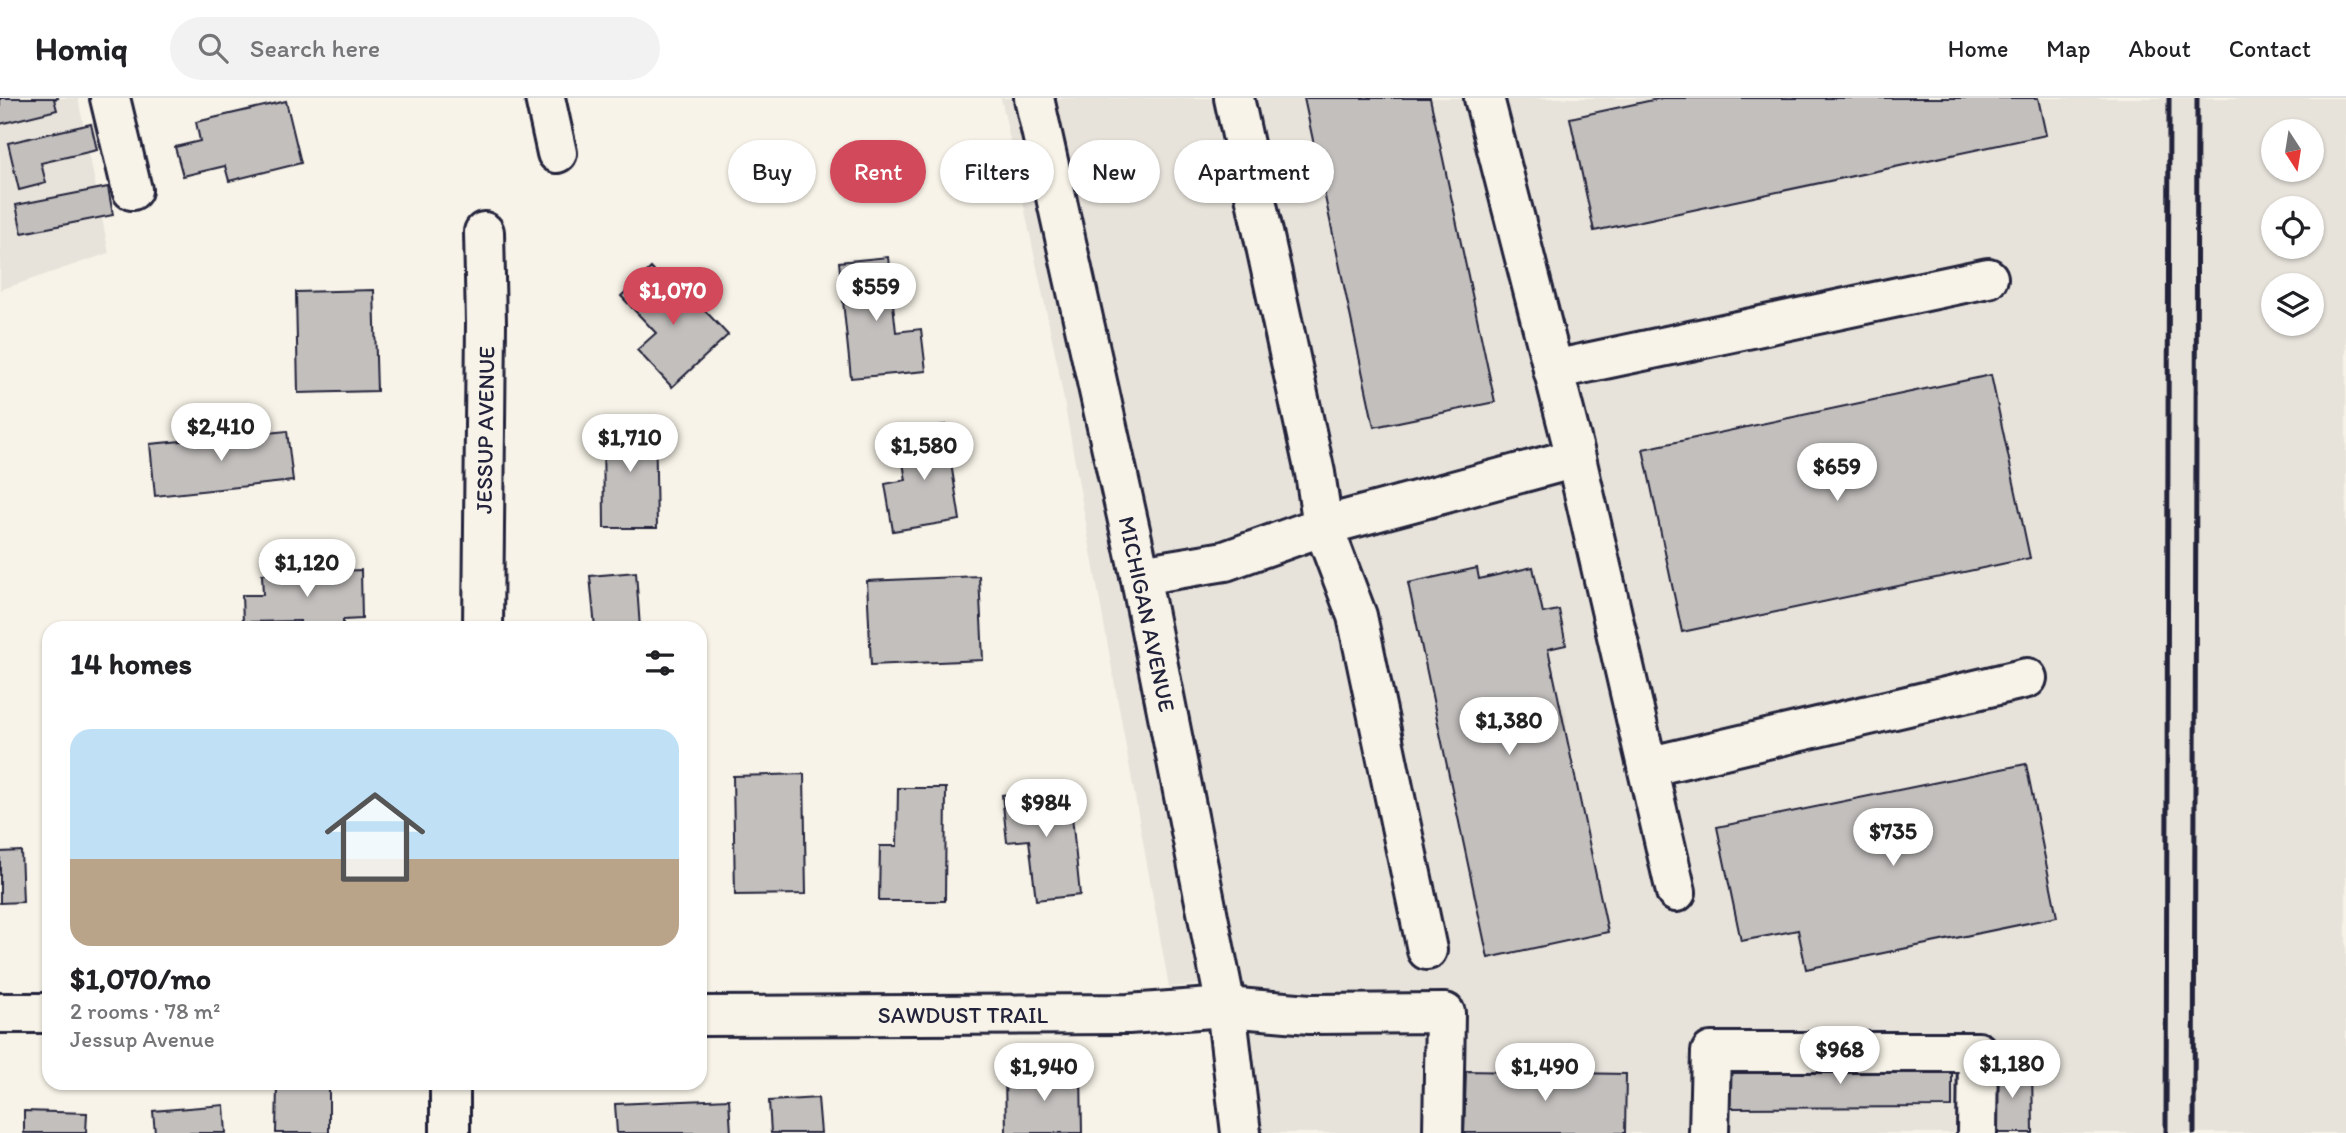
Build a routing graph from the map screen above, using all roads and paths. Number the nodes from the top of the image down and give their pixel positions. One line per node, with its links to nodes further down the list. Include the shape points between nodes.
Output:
1 (110, 98): 7 (street)
2 (545, 98): 6 (street)
3 (1034, 98): 13 (street, MICHIGAN AVENUE)
4 (1234, 98): 12 (street)
5 (1484, 98): 10 (street)
6 (557, 153)
7 (132, 190)
8 (484, 232): 14 (street, JESSUP AVENUE)
9 (1988, 278): 10 (street)
10 (1553, 370): 11 (street)
11 (1576, 458): 12 (street); 16 (street)
12 (1323, 526): 13 (street, via 1225,561); 18 (street, via 1357,616)
13 (1140, 575): 19 (street, MICHIGAN AVENUE)
14 (483, 621)
15 (2027, 678): 16 (street)
16 (1647, 767): 17 (street)
17 (1676, 892)
18 (1427, 950)
19 (1226, 1007): 22 (street, SAWDUST TRAIL, via 1128,1014); 25 (street, MICHIGAN AVENUE); 26 (street, SAWDUST TRAIL, via 1310,1014 1445,1013)
20 (0, 1013): 21 (street)
21 (42, 1013)
22 (707, 1016)
23 (450, 1090): 24 (street)
24 (450, 1133)
25 (1241, 1133)
26 (1443, 1133)
27 (1709, 1133): 28 (street, via 1711,1052 1978,1052)
28 (1977, 1133)

